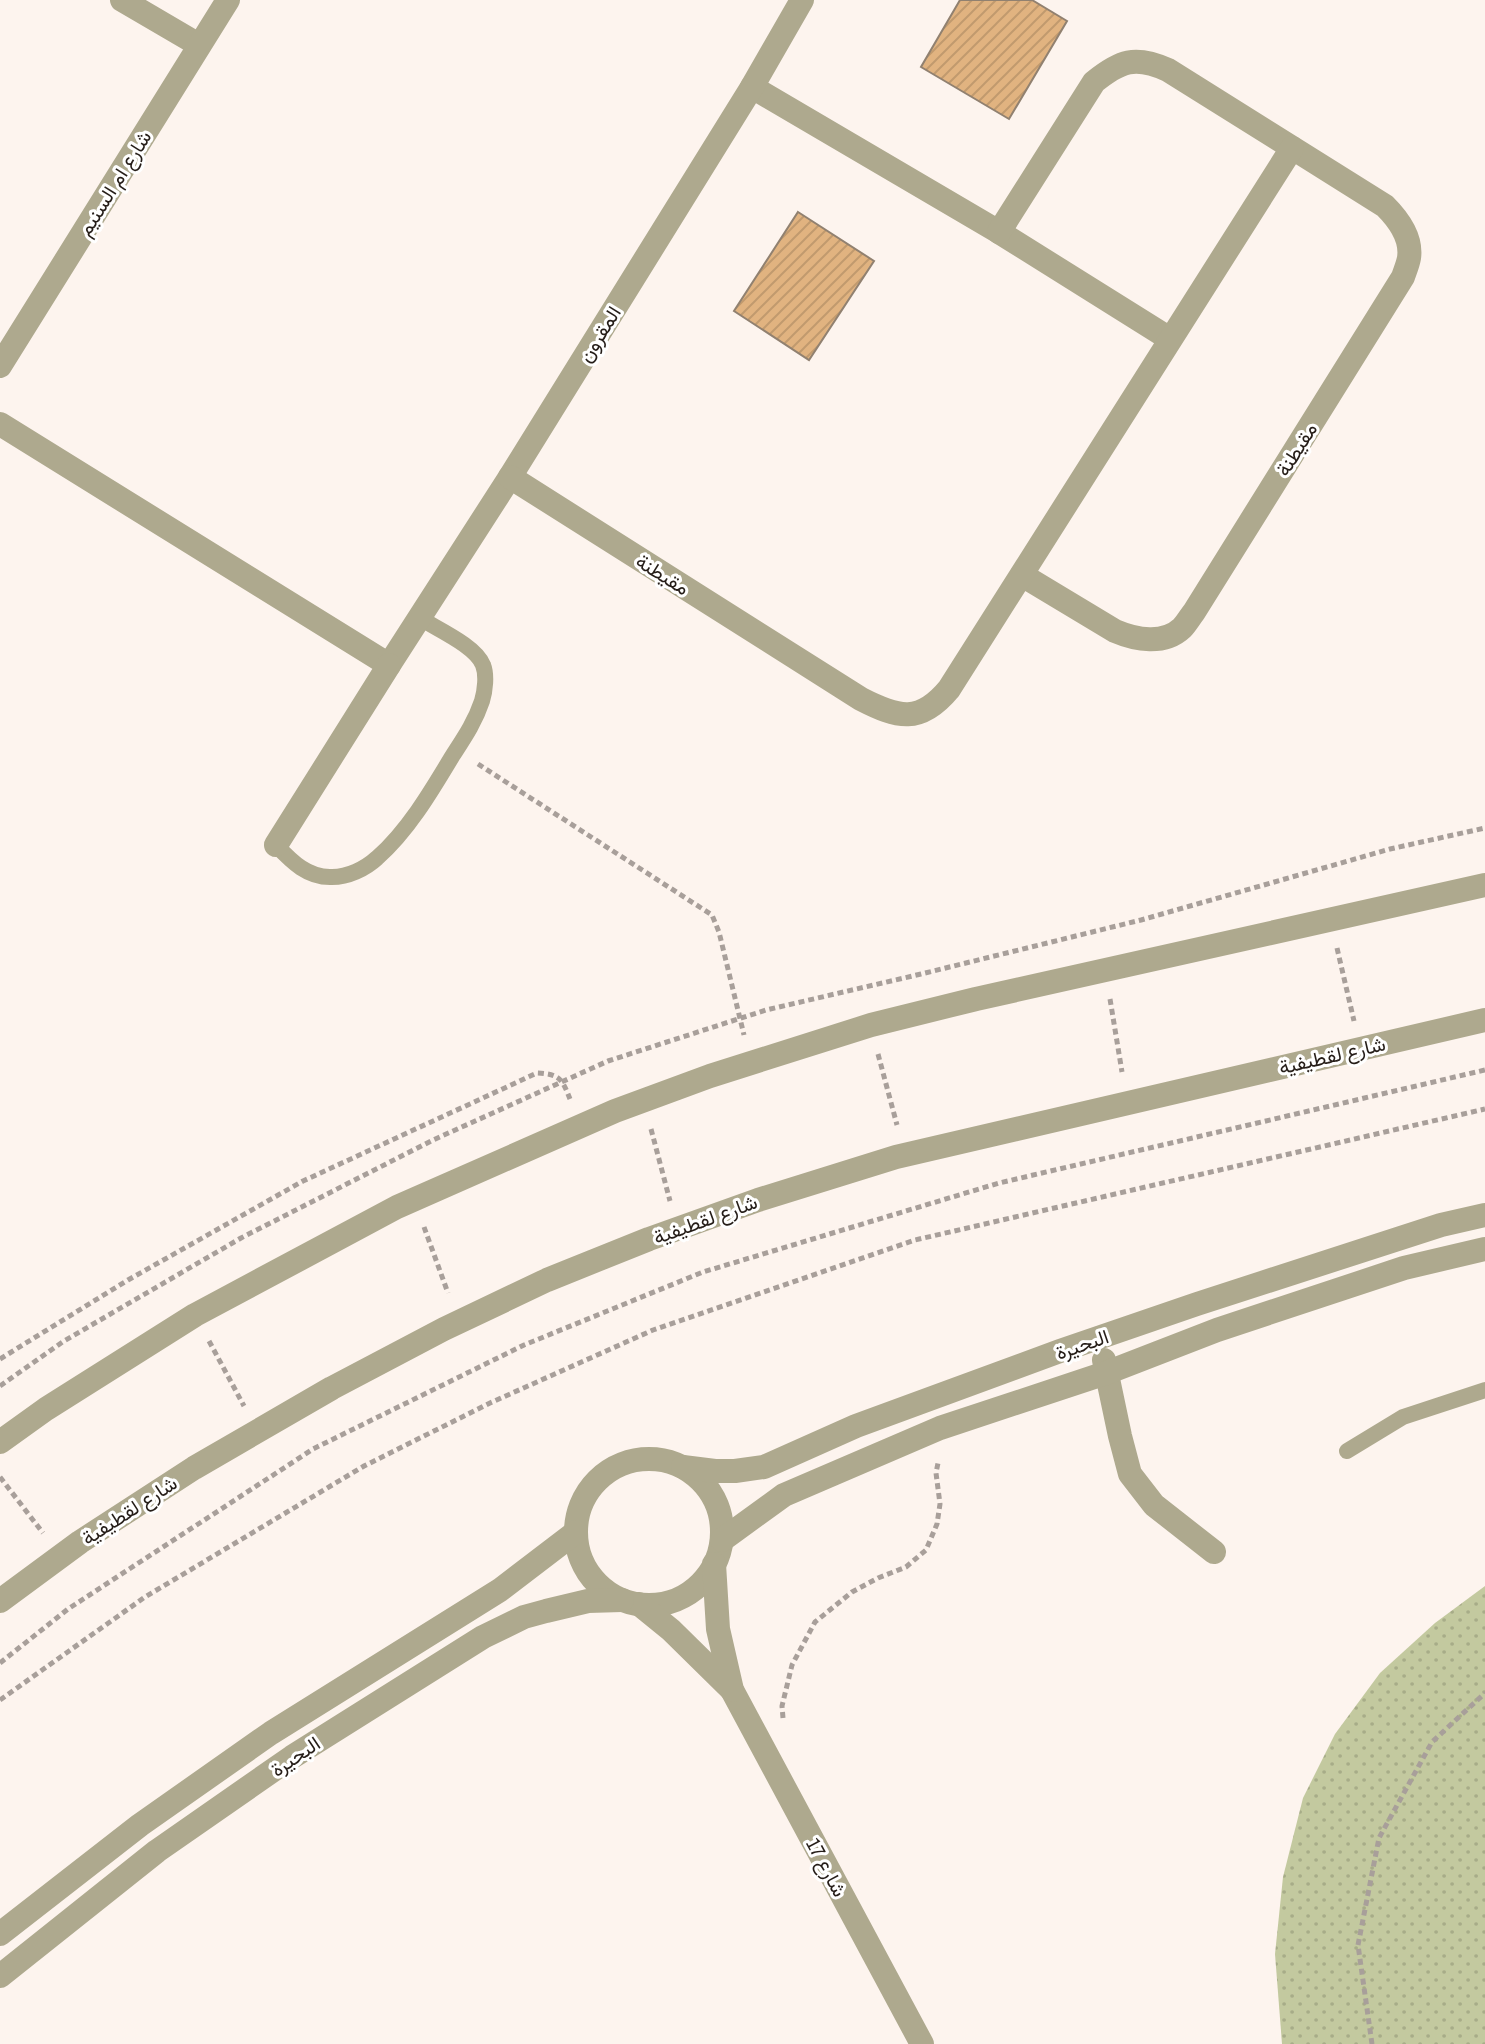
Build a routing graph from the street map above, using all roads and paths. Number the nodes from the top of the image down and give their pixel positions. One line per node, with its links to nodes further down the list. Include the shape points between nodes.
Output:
1 (122, 0): 4 (street)
2 (228, 0): 4 (street, شارع ام السنيم)
3 (802, 0): 5 (street, المقرون)
4 (199, 45): 9 (street, شارع ام السنيم)
5 (752, 87): 7 (street); 11 (street, المقرون)
6 (1292, 148): 7 (street, مقيطنة, via 1152,62 1114,66 1094,82); 8 (street, مقيطنة); 12 (street, مقيطنة, via 1385,206 1401,225 1409,257 1403,277 1194,612 1181,629 1141,640 1115,631)
7 (999, 232): 8 (street)
8 (1170, 339): 12 (street, مقيطنة)
9 (0, 366)
10 (0, 424): 14 (street)
11 (510, 477): 12 (street, مقيطنة, via 861,699 893,713 925,711 937,703); 13 (street, المقرون)
12 (1022, 575)
13 (420, 618): 14 (street, المقرون); 15 (lane, via 473,651 483,664 482,701)
14 (389, 665): 16 (street, المقرون)
15 (456, 751): 16 (lane, via 407,825 357,872 333,878 311,875); 23 (path, via 712,915)
16 (276, 845)
17 (1485, 885): 18 (street)
18 (1331, 920): 19 (street); 22 (path)
19 (1105, 971): 21 (street); 26 (path)
20 (1485, 1020): 22 (street, شارع لقطيفية)
21 (871, 1025): 23 (street); 29 (path)
22 (1360, 1049): 26 (street, شارع لقطيفية)
23 (749, 1063): 25 (street)
24 (1485, 1070): 53 (path, via 999,1183 675,1283 524,1345 313,1449 68,1609)
25 (643, 1101): 28 (street); 32 (path)
26 (1126, 1102): 29 (street, شارع لقطيفية)
27 (1485, 1109): 56 (path, via 915,1240 653,1330 364,1466 145,1597)
28 (581, 1126): 30 (street); 37 (path, via 563,1082 553,1074 537,1073 303,1181)
29 (905, 1155): 32 (street, شارع لقطيفية)
30 (414, 1200): 34 (street); 35 (path)
31 (1485, 1215): 36 (street, البحيرة)
32 (678, 1229): 35 (street, شارع لقطيفية, via 547,1280)
33 (1485, 1249): 38 (street, البحيرة, via 1389,1273)
34 (195, 1315): 40 (path); 41 (street)
35 (458, 1322): 40 (street, شارع لقطيفية)
36 (1100, 1338): 38 (street); 44 (street, البحيرة, via 856,1426 764,1467)
37 (0, 1359)
38 (1106, 1373): 47 (street, البحيرة, via 940,1428 784,1495); 48 (street, via 1130,1474 1154,1505)
39 (1485, 1390): 42 (lane, via 1403,1417)
40 (257, 1431): 49 (street, شارع لقطيفية)
41 (0, 1442)
42 (1347, 1451)
43 (940, 1454): 57 (path, via 940,1504 926,1550 906,1567 852,1592 815,1622 792,1665 782,1706)
44 (683, 1467): 46 (street, via 647,1459 611,1469 585,1496); 47 (street, via 709,1489 722,1522)
45 (0, 1477): 49 (path)
46 (576, 1532): 52 (street, via 593,1580); 58 (street, البحيرة, via 500,1590)
47 (722, 1540): 50 (street)
48 (1214, 1552)
49 (61, 1556): 51 (street, شارع لقطيفية)
50 (714, 1564): 52 (street, via 691,1592 674,1600); 54 (street, شارع 17, via 718,1629)
51 (0, 1601)
52 (630, 1602): 54 (street, شارع 17, via 671,1630); 59 (street, البحيرة, via 588,1601 524,1617 483,1637)
53 (0, 1663)
54 (732, 1690): 62 (street, شارع 17)
55 (1485, 1693): 63 (path, via 1432,1742 1379,1838 1358,1945)
56 (0, 1700)
57 (785, 1731)
58 (232, 1760): 59 (street); 60 (street, البحيرة)
59 (252, 1785): 61 (street, البحيرة, via 157,1851)
60 (0, 1934)
61 (0, 1976)
62 (922, 2044)
63 (1372, 2044)

